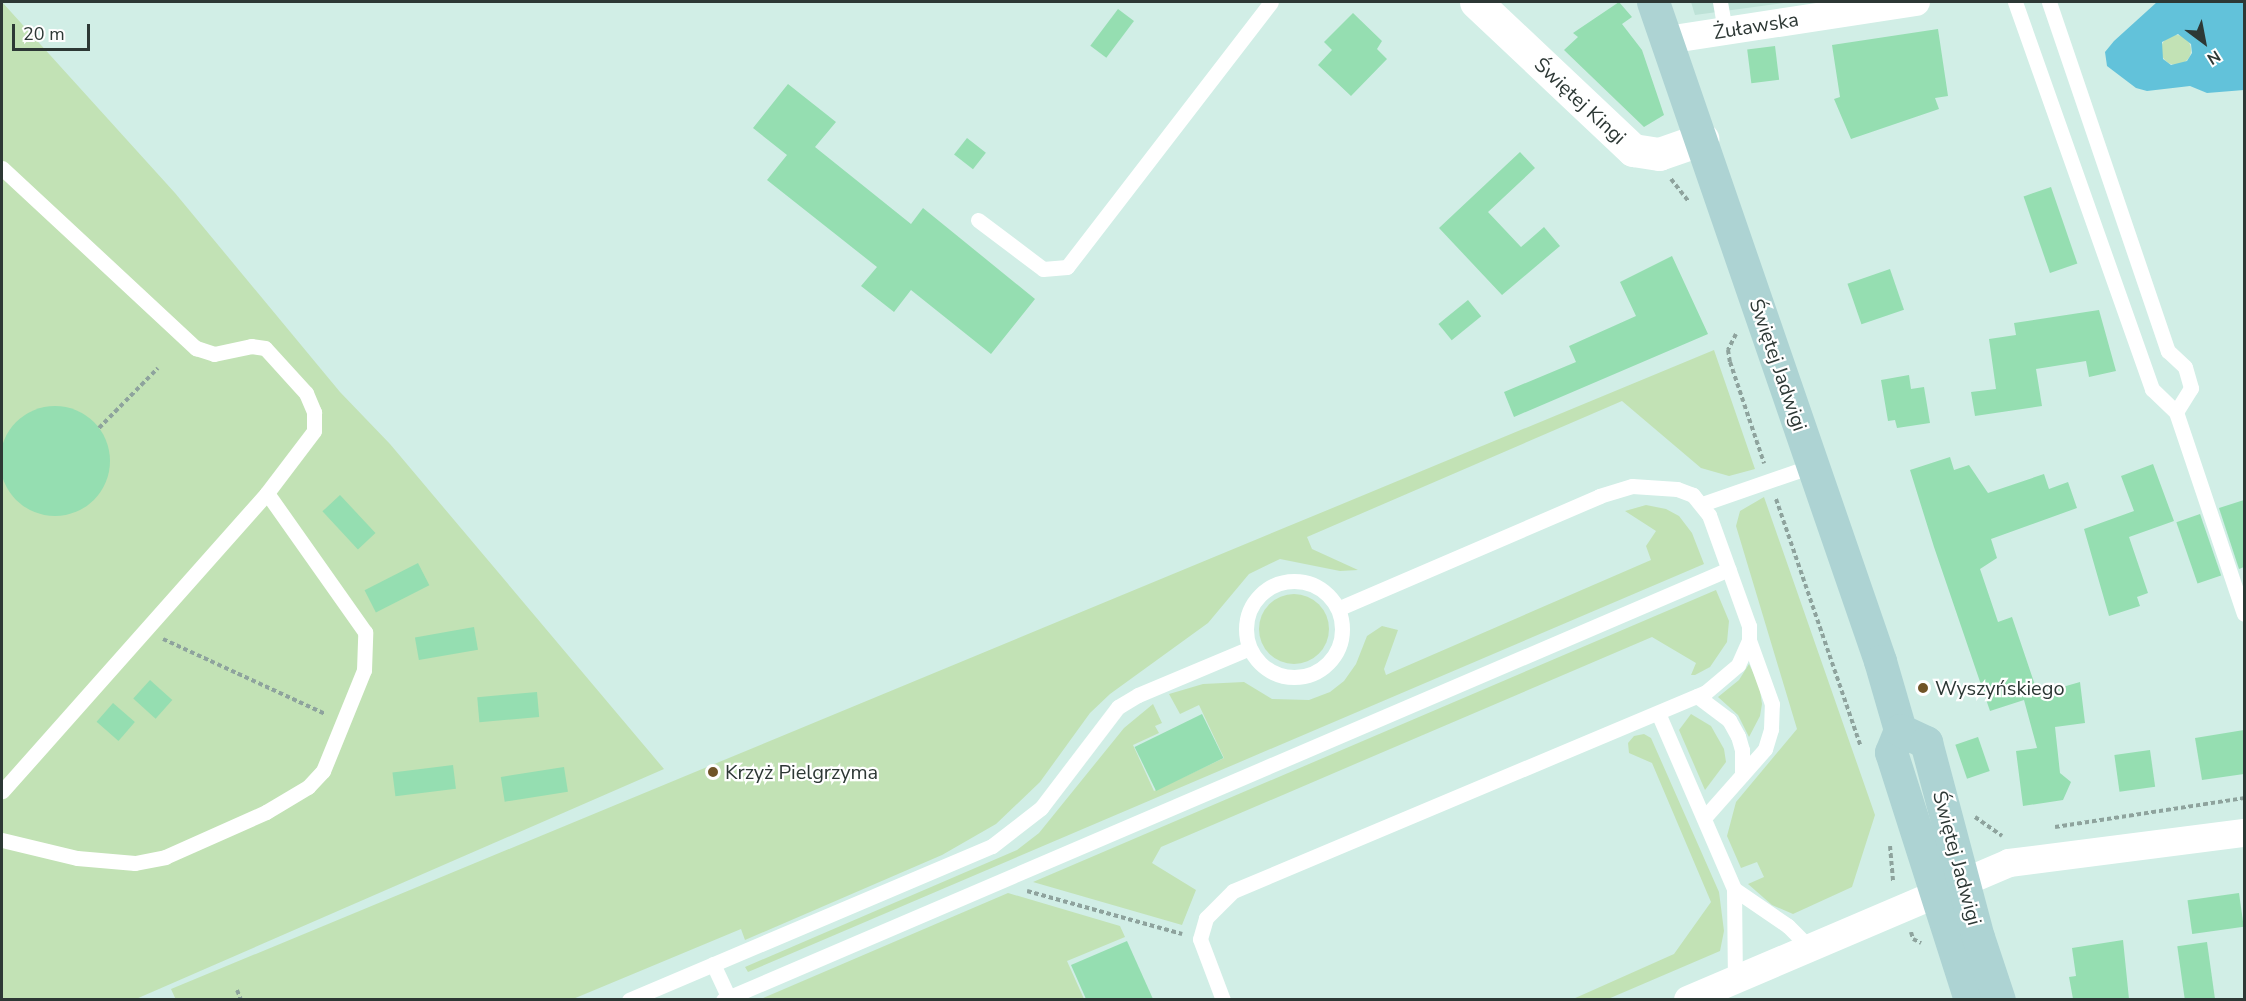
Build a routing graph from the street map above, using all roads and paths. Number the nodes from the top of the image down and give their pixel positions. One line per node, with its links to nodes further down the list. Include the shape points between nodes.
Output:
1 (1271, 2): 14 (lane, via 1067,267 1043,269)
2 (1476, 2): 11 (street, Świętej Kingi, via 1633,150)
3 (1653, 2): 9 (main road, Świętej Jadwigi)
4 (1720, 2): 8 (lane)
5 (1916, 2): 8 (street, Żuławska)
6 (2015, 2): 17 (lane, via 2152,389)
7 (2049, 2): 17 (lane, via 2168,351 2188,378 2191,388)
8 (1725, 31): 9 (street, Żuławska)
9 (1667, 40): 10 (main road, Świętej Jadwigi)
10 (1701, 140): 11 (street); 19 (main road, Świętej Jadwigi)
11 (1659, 154): 13 (path, via 1671,179)
12 (2, 168): 21 (lane, via 196,348 214,354 251,346 265,348 291,372 314,412 314,431)
13 (1694, 207)
14 (978, 220)
15 (1738, 326): 20 (path, via 1728,350 1730,362)
16 (158, 368): 18 (path)
17 (2176, 412): 25 (lane)
18 (99, 428)
19 (1812, 466): 20 (lane); 46 (main road, Świętej Jadwigi, via 1900,729 1891,752)
20 (1770, 481): 22 (lane); 32 (path)
21 (267, 493): 26 (lane); 31 (lane, via 365,632 364,670)
22 (1702, 504): 23 (lane); 24 (lane, via 1677,489 1632,486)
23 (1729, 569): 27 (lane, via 1749,626); 56 (lane)
24 (1338, 609): 28 (lane, via 1324,592 1304,582 1274,585 1261,593 1247,619); 28 (lane, via 1342,623 1338,646 1326,665 1314,673 1299,677 1270,670)
25 (2244, 614)
26 (145, 630): 31 (path); 34 (lane)
27 (1749, 640): 29 (lane, via 1738,665); 33 (lane, via 1772,704 1771,729 1765,749)
28 (1250, 648): 51 (lane, via 1118,707 1041,808 992,846)
29 (1697, 696): 30 (lane); 33 (lane, via 1729,720 1743,750)
30 (1658, 712): 37 (lane); 49 (lane, via 1233,891 1206,918)
31 (345, 723): 42 (lane, via 323,771 308,787 266,812 165,857 135,863 105,861)
32 (1864, 755)
33 (1742, 775): 37 (lane)
34 (2, 791)
35 (2244, 798): 38 (path)
36 (1968, 815): 41 (path, via 1981,819)
37 (1704, 818): 47 (lane)
38 (2048, 828)
39 (2244, 833): 46 (street, via 2009,863)
40 (2013, 834): 41 (path)
41 (2002, 836): 44 (path)
42 (2, 840)
43 (1891, 840): 45 (path)
44 (2005, 846)
45 (1893, 882)
46 (1949, 887): 50 (street); 59 (main road, Świętej Jadwigi); 60 (main road, Świętej Jadwigi)
47 (1734, 889): 50 (lane, via 1788,926); 52 (lane)
48 (1055, 898): 49 (path)
49 (1200, 939): 57 (lane)
50 (1809, 947): 52 (street)
51 (713, 964): 55 (lane); 56 (lane)
52 (1735, 979): 58 (street)
53 (237, 990): 54 (path)
54 (241, 999)
55 (629, 999)
56 (727, 999)
57 (1223, 999)
58 (1688, 999)
59 (1970, 999)
60 (1999, 999)

